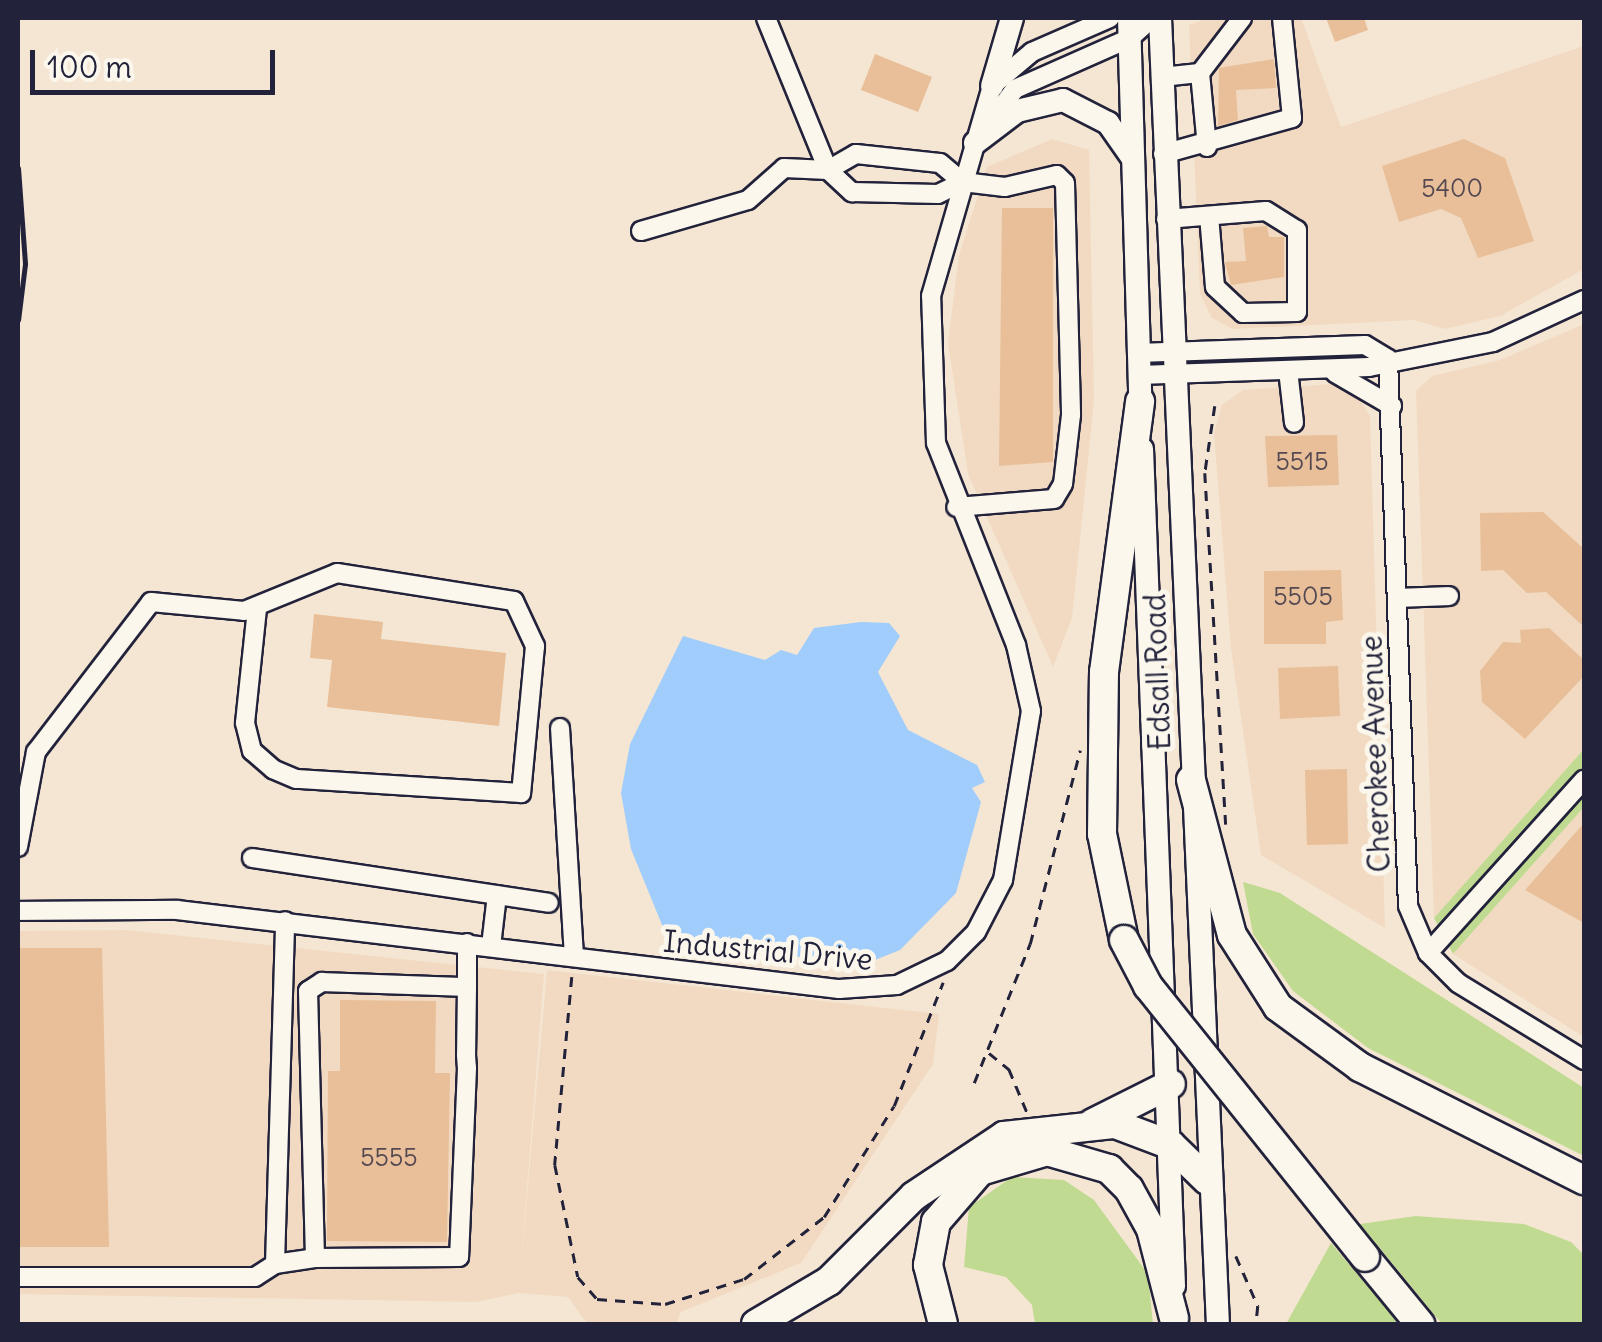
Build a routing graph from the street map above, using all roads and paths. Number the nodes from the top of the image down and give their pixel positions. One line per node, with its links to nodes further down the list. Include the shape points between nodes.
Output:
1 (766, 18): 15 (street)
2 (1012, 18): 10 (main road)
3 (1110, 18): 10 (street, via 1032,52)
4 (1156, 18): 7 (street, Industrial Drive); 9 (main road, Edsall Road)
5 (1242, 18): 8 (street)
6 (1282, 18): 12 (street, via 1296,112)
7 (1129, 28): 11 (street, Industrial Drive, via 1015,89); 14 (main road, Edsall Road)
8 (1200, 73): 9 (street); 12 (street)
9 (1162, 77): 13 (main road, Edsall Road)
10 (992, 86): 11 (street, Industrial Drive)
11 (975, 143): 14 (main road, via 1017,111 1063,100 1108,123); 16 (street, Industrial Drive)
12 (1207, 147): 13 (street)
13 (1163, 154): 18 (main road, Edsall Road)
14 (1131, 156): 27 (main road, Edsall Road)
15 (828, 170): 16 (street, via 872,156 940,163); 16 (street, via 852,192 938,194); 19 (street, via 784,168 748,200)
16 (962, 182): 30 (street, Industrial Drive, via 928,322 936,443); 30 (street, via 1005,187 1057,175 1065,183 1071,415 1054,499)
17 (1209, 216): 18 (street); 21 (street, via 1215,288 1242,312); 21 (street, via 1266,211 1297,230 1297,312)
18 (1166, 219): 24 (main road, Edsall Road)
19 (640, 232)
20 (1584, 300): 23 (street, via 1493,342)
21 (1284, 312): 22 (street)
22 (1285, 348): 23 (street, via 1365,345); 24 (street)
23 (1388, 359): 25 (street); 28 (street, Cherokee Avenue)
24 (1175, 363): 26 (street); 27 (street); 37 (main road, Edsall Road)
25 (1315, 368): 26 (street); 28 (street, via 1363,382)
26 (1288, 370): 29 (street)
27 (1139, 376): 57 (main road, Edsall Road); 70 (highway, bridge, via 1104,672 1104,852 1124,940 1148,986)
28 (1392, 406): 32 (street, Cherokee Avenue)
29 (1294, 423)
30 (956, 507): 49 (street, Industrial Drive, via 1016,644 1031,724 1003,880 976,932)
31 (1449, 596): 32 (street)
32 (1398, 598): 47 (street, Cherokee Avenue, via 1408,906)
33 (257, 609): 33 (street, via 337,573 514,602 535,646 521,793 296,779 273,769 252,751 246,723); 36 (street, via 151,602)
34 (560, 728): 48 (street)
35 (1081, 745): 54 (path, via 1030,944)
36 (27, 751): 39 (street)
37 (1190, 780): 61 (main road, Edsall Road); 62 (highway, via 1232,935 1278,1007 1360,1067)
38 (1584, 780): 47 (street)
39 (18, 847)
40 (252, 858): 41 (street)
41 (497, 895): 42 (street); 46 (street)
42 (549, 903)
43 (18, 910): 44 (street, Industrial Drive, via 148,908)
44 (284, 921): 45 (street, Industrial Drive); 52 (street)
45 (466, 943): 46 (street, Industrial Drive); 51 (street)
46 (491, 946): 48 (street, Industrial Drive)
47 (1428, 953): 55 (street, Cherokee Avenue, via 1458,983)
48 (574, 957): 49 (street, Industrial Drive, via 860,990 898,985)
49 (947, 961): 50 (path, via 938,1010 894,1106 824,1217 744,1280 665,1304 597,1299 578,1277 555,1165)
50 (572, 979)
51 (468, 987): 53 (street, via 322,982 308,991); 63 (street, via 459,1257)
52 (276, 1047): 53 (street); 64 (street)
53 (309, 1048): 63 (street)
54 (988, 1052): 56 (path); 59 (path, via 1009,1069)
55 (1584, 1060)
56 (974, 1083)
57 (1172, 1084): 58 (highway); 60 (main road, Edsall Road)
58 (1092, 1124): 59 (highway); 60 (highway)
59 (1032, 1128): 67 (highway, via 970,1150 829,1282)
60 (1171, 1145): 61 (highway); 66 (main road, Edsall Road)
61 (1207, 1180): 69 (main road, Edsall Road)
62 (1584, 1180)
63 (315, 1258): 64 (street)
64 (276, 1264): 65 (street, via 254,1278)
65 (18, 1276)
66 (1175, 1321): 68 (highway, via 1152,1229 1129,1189 1109,1168 1046,1151 980,1171 936,1222 928,1266)
67 (756, 1324)
68 (943, 1324)
69 (1218, 1324)
70 (1420, 1324)

